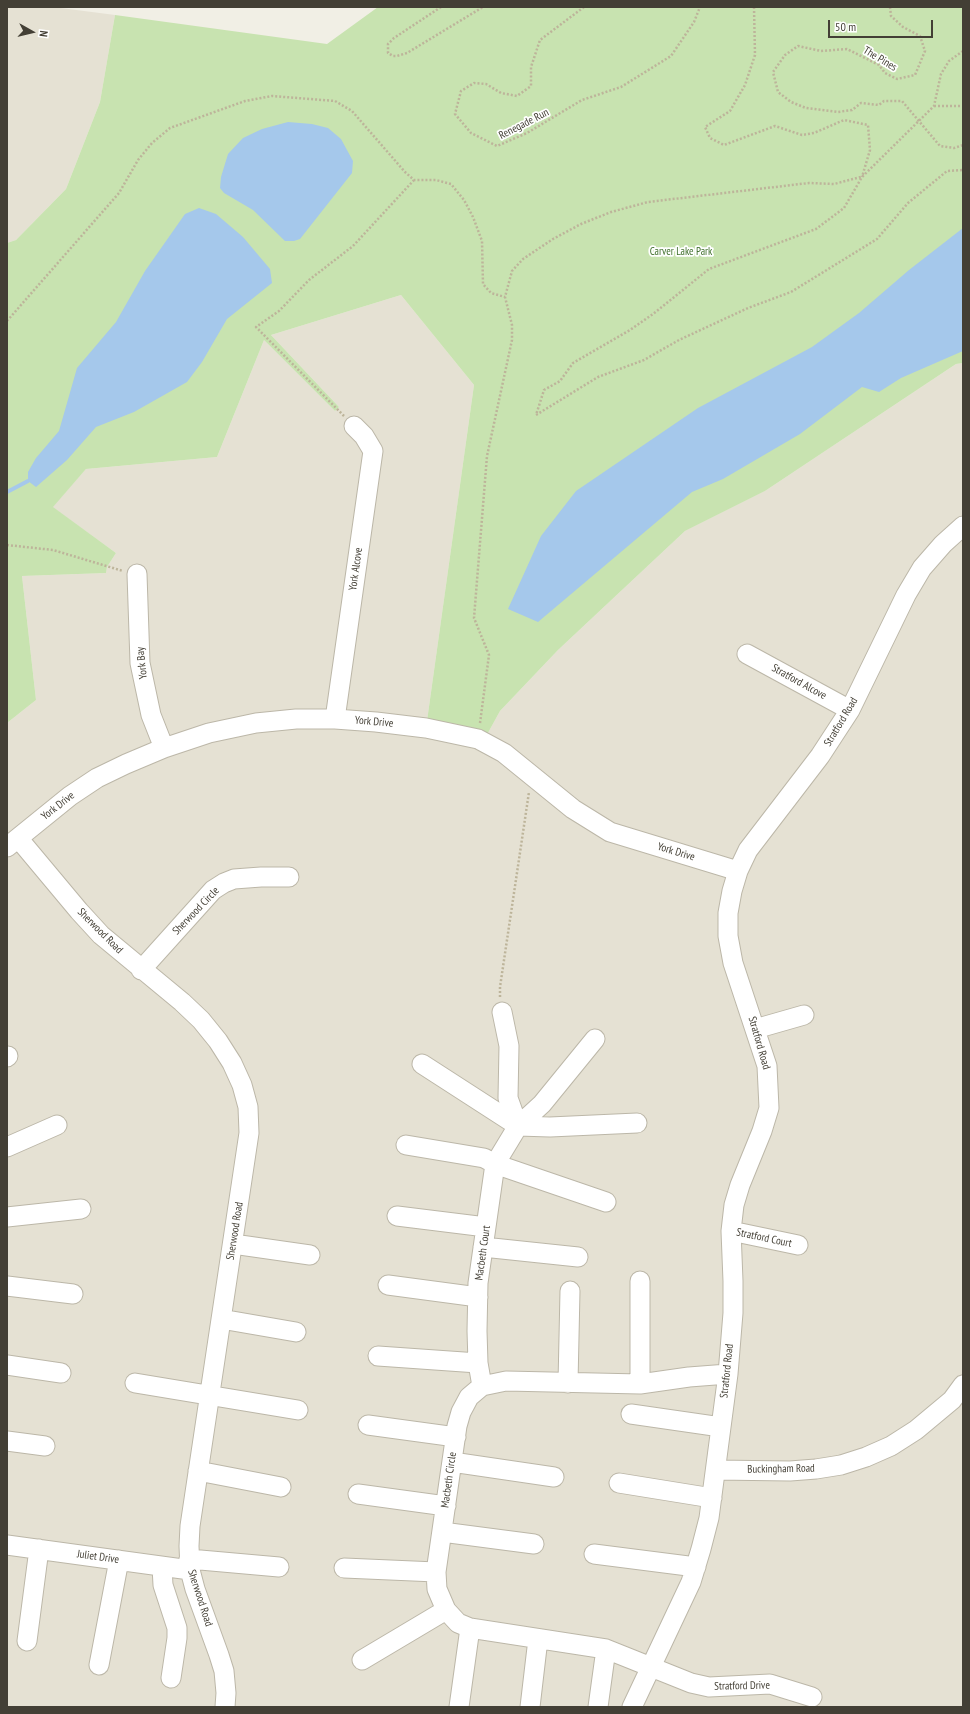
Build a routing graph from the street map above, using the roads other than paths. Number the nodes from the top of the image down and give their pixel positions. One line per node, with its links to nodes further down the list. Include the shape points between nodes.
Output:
1 (354, 426): 6 (street, York Alcove, via 373,451)
2 (963, 526): 5 (street, Stratford Road, via 922,568 906,595)
3 (137, 574): 7 (street, York Bay, via 140,663 151,715)
4 (747, 654): 5 (street, Stratford Alcove)
5 (850, 710): 9 (street, Stratford Road, via 820,756 748,850)
6 (335, 719): 7 (street, York Drive, via 256,723 209,733); 9 (street, York Drive, via 426,728 478,739 504,753 573,809 610,832)
7 (164, 748): 8 (street, York Drive, via 97,778 70,796)
8 (13, 842): 11 (street, Sherwood Road, via 101,935)
9 (738, 871): 14 (street, Stratford Road, via 728,913 728,936 733,963)
10 (289, 878): 11 (street, Sherwood Circle, via 262,876 234,879 224,883 213,890)
11 (142, 970): 29 (street, Sherwood Road, via 201,1020 232,1063 242,1085 248,1107 249,1133)
12 (502, 1012): 19 (street, via 509,1046 508,1098)
13 (804, 1015): 14 (street)
14 (755, 1029): 28 (street, Stratford Road, via 767,1066 769,1108 740,1185 734,1205)
15 (595, 1039): 19 (street, Macbeth Court, via 542,1104)
16 (422, 1064): 19 (street)
17 (637, 1123): 19 (street, via 550,1128)
18 (56, 1125): 21 (street)
19 (518, 1126): 22 (street, Macbeth Court)
20 (406, 1145): 22 (street, via 484,1158)
21 (7, 1147)
22 (495, 1164): 23 (street); 27 (street, Macbeth Court)
23 (606, 1202)
24 (81, 1209): 26 (street)
25 (397, 1216): 27 (street)
26 (7, 1217)
27 (486, 1227): 31 (street, Macbeth Court)
28 (731, 1231): 30 (street, Stratford Court); 46 (street, Stratford Road, via 733,1313)
29 (233, 1244): 32 (street); 40 (street, Sherwood Road)
30 (798, 1246)
31 (483, 1247): 33 (street); 39 (street, Macbeth Court)
32 (310, 1256)
33 (578, 1257)
34 (640, 1280): 49 (street)
35 (388, 1285): 39 (street)
36 (7, 1286): 38 (street)
37 (570, 1291): 48 (street)
38 (73, 1294)
39 (478, 1297): 43 (street, Macbeth Court)
40 (221, 1319): 41 (street); 52 (street, Sherwood Road)
41 (296, 1332)
42 (378, 1356): 43 (street)
43 (478, 1363): 51 (street, Macbeth Court)
44 (7, 1365): 45 (street)
45 (61, 1373)
46 (728, 1374): 49 (street); 57 (street, Stratford Road)
47 (135, 1383): 52 (street)
48 (568, 1383): 49 (street); 51 (street, via 506,1382)
49 (640, 1384)
50 (963, 1385): 53 (street, Buckingham Road)
51 (482, 1386): 58 (street, Macbeth Circle, via 469,1397 461,1412)
52 (210, 1396): 54 (street); 63 (street, Sherwood Road)
53 (957, 1404): 62 (street, Buckingham Road, via 891,1446 866,1458 816,1469)
54 (298, 1410)
55 (631, 1414): 57 (street)
56 (368, 1425): 58 (street)
57 (721, 1427): 62 (street, Stratford Road)
58 (456, 1437): 61 (street, Macbeth Circle)
59 (7, 1441): 60 (street)
60 (45, 1446)
61 (452, 1462): 64 (street); 69 (street, Macbeth Circle)
62 (716, 1470): 68 (street, Stratford Road)
63 (198, 1471): 66 (street); 76 (street, Sherwood Road, via 190,1526)
64 (554, 1477)
65 (619, 1483): 68 (street)
66 (281, 1487)
67 (358, 1494): 69 (street)
68 (712, 1498): 79 (street, Stratford Road)
69 (446, 1506): 70 (street, Macbeth Circle)
70 (442, 1532): 71 (street); 81 (street, Macbeth Circle)
71 (534, 1544)
72 (7, 1545): 73 (street, Juliet Drive)
73 (39, 1549): 75 (street, Juliet Drive); 85 (street)
74 (594, 1554): 79 (street)
75 (120, 1560): 77 (street, Juliet Drive); 88 (street)
76 (190, 1564): 77 (street, Juliet Drive); 78 (street, Juliet Drive); 92 (street, Sherwood Road, via 222,1666 226,1693)
77 (162, 1566): 90 (street, via 164,1586 178,1638)
78 (279, 1567)
79 (696, 1567): 89 (street, Stratford Road)
80 (344, 1568): 81 (street)
81 (436, 1572): 82 (street, Macbeth Circle, via 437,1589)
82 (446, 1610): 83 (street, Macbeth Circle, via 458,1623); 87 (street)
83 (470, 1628): 84 (street, Macbeth Circle); 93 (street)
84 (538, 1639): 86 (street, Macbeth Circle); 94 (street)
85 (27, 1641)
86 (606, 1649): 89 (street, Macbeth Circle); 95 (street)
87 (362, 1660)
88 (99, 1665)
89 (650, 1668): 91 (street, Stratford Drive, via 709,1687 770,1684); 96 (street, Stratford Road)
90 (171, 1678)
91 (812, 1697)
92 (225, 1707)
93 (459, 1707)
94 (530, 1707)
95 (598, 1707)
96 (632, 1707)

